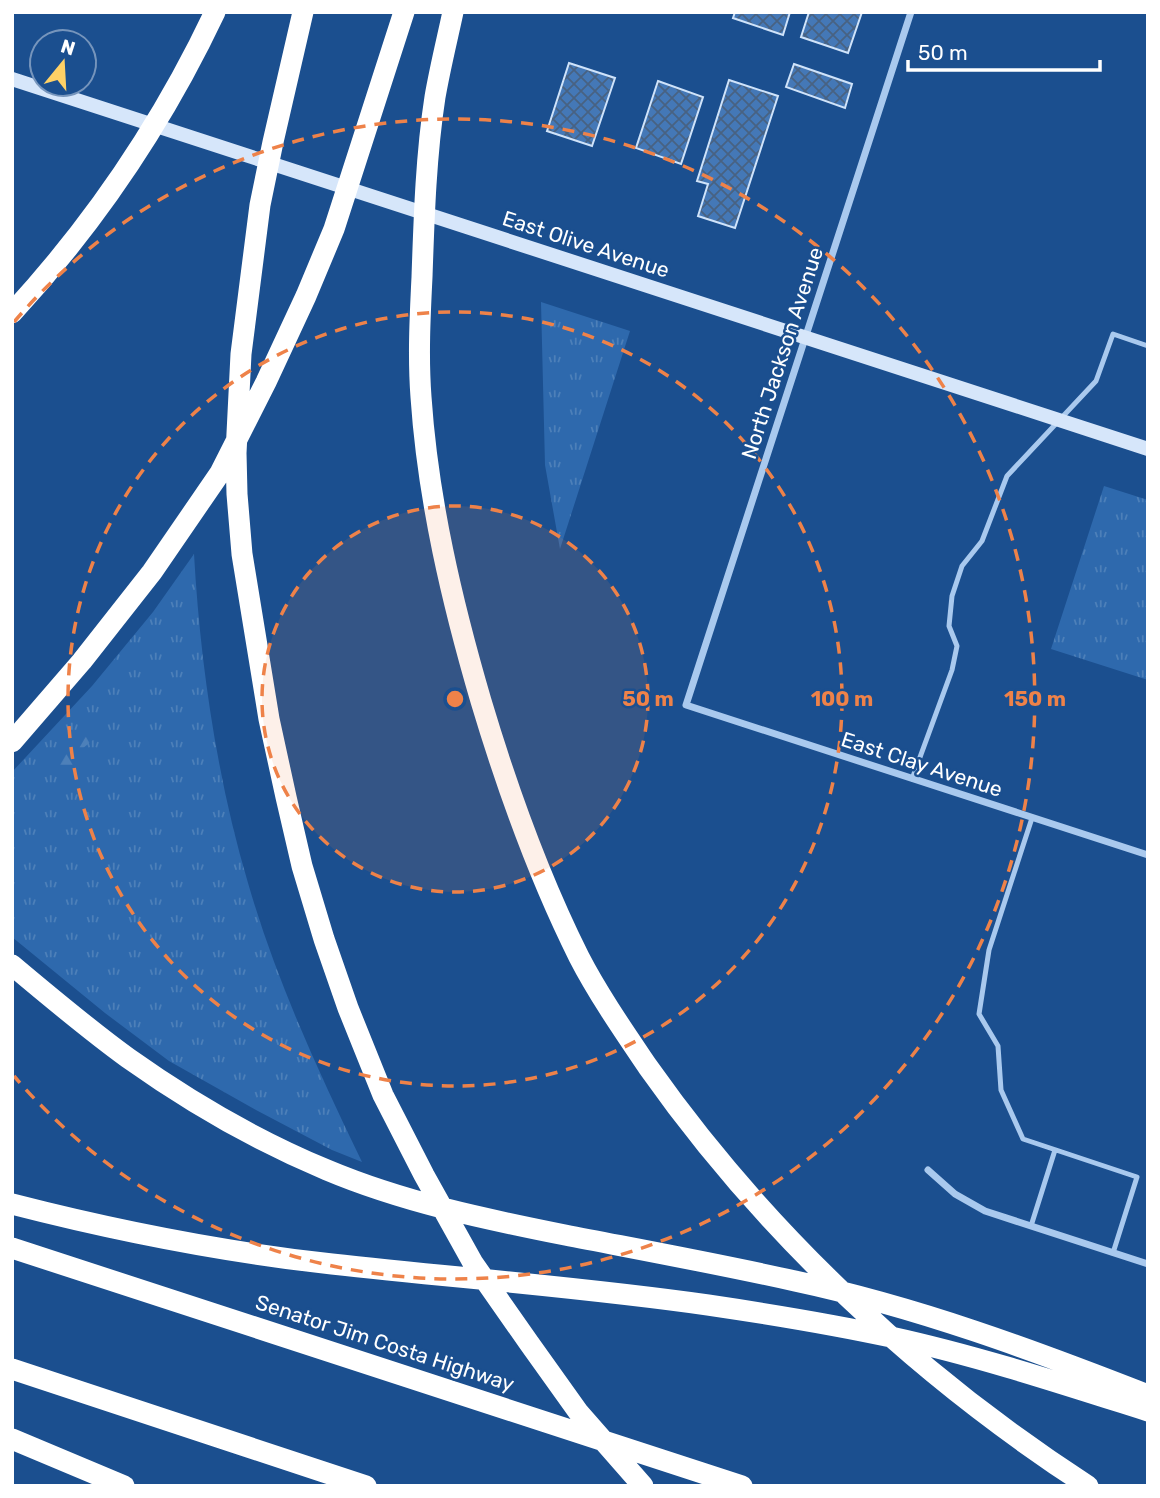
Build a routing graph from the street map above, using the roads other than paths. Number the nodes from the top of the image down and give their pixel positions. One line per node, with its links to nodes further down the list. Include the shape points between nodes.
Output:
1 (215, 12): 7 (highway, via 147,138 76,239)
2 (303, 12): 31 (highway, via 260,205 241,354 236,453 242,554 286,797 302,866 348,1008 383,1095 424,1175 473,1263 529,1343 579,1413)
3 (404, 12): 13 (highway, via 334,229 220,473 152,572)
4 (453, 12): 33 (highway, via 435,99 427,181 421,400 445,565 463,641 515,808 546,884 580,960 626,1035 677,1107 768,1215 818,1268 930,1369)
5 (911, 12): 8 (street, North Jackson Avenue)
6 (12, 79): 8 (main road, East Olive Avenue)
7 (12, 313)
8 (805, 337): 10 (main road, East Olive Avenue); 12 (street, North Jackson Avenue)
9 (1148, 346): 10 (lane, via 1113,334 1096,381)
10 (1060, 421): 11 (main road, East Olive Avenue); 14 (lane, via 1007,476 982,541 962,566 949,626 957,646 952,670)
11 (1148, 449)
12 (686, 705): 14 (street, East Clay Avenue)
13 (12, 742)
14 (912, 779): 15 (street, East Clay Avenue)
15 (1032, 818): 16 (street, East Clay Avenue); 18 (lane, via 989,950 979,1014 998,1046 1001,1090 1023,1139)
16 (1148, 855)
17 (12, 965): 26 (highway, via 127,1057 193,1102 328,1170 475,1217 876,1301 965,1327)
18 (1055, 1150): 21 (lane); 23 (lane, via 1137,1177)
19 (928, 1170): 21 (street, via 955,1194 985,1211)
20 (12, 1204): 27 (highway, via 189,1243 329,1264 706,1304 810,1321 980,1360)
21 (1031, 1226): 23 (street)
22 (12, 1248): 32 (highway, Senator Jim Costa Highway)
23 (1113, 1253): 24 (street)
24 (1148, 1264)
25 (12, 1369): 30 (highway)
26 (1148, 1395)
27 (1148, 1411)
28 (12, 1439): 29 (highway)
29 (124, 1486)
30 (366, 1486)
31 (643, 1486)
32 (742, 1486)
33 (1088, 1486)

